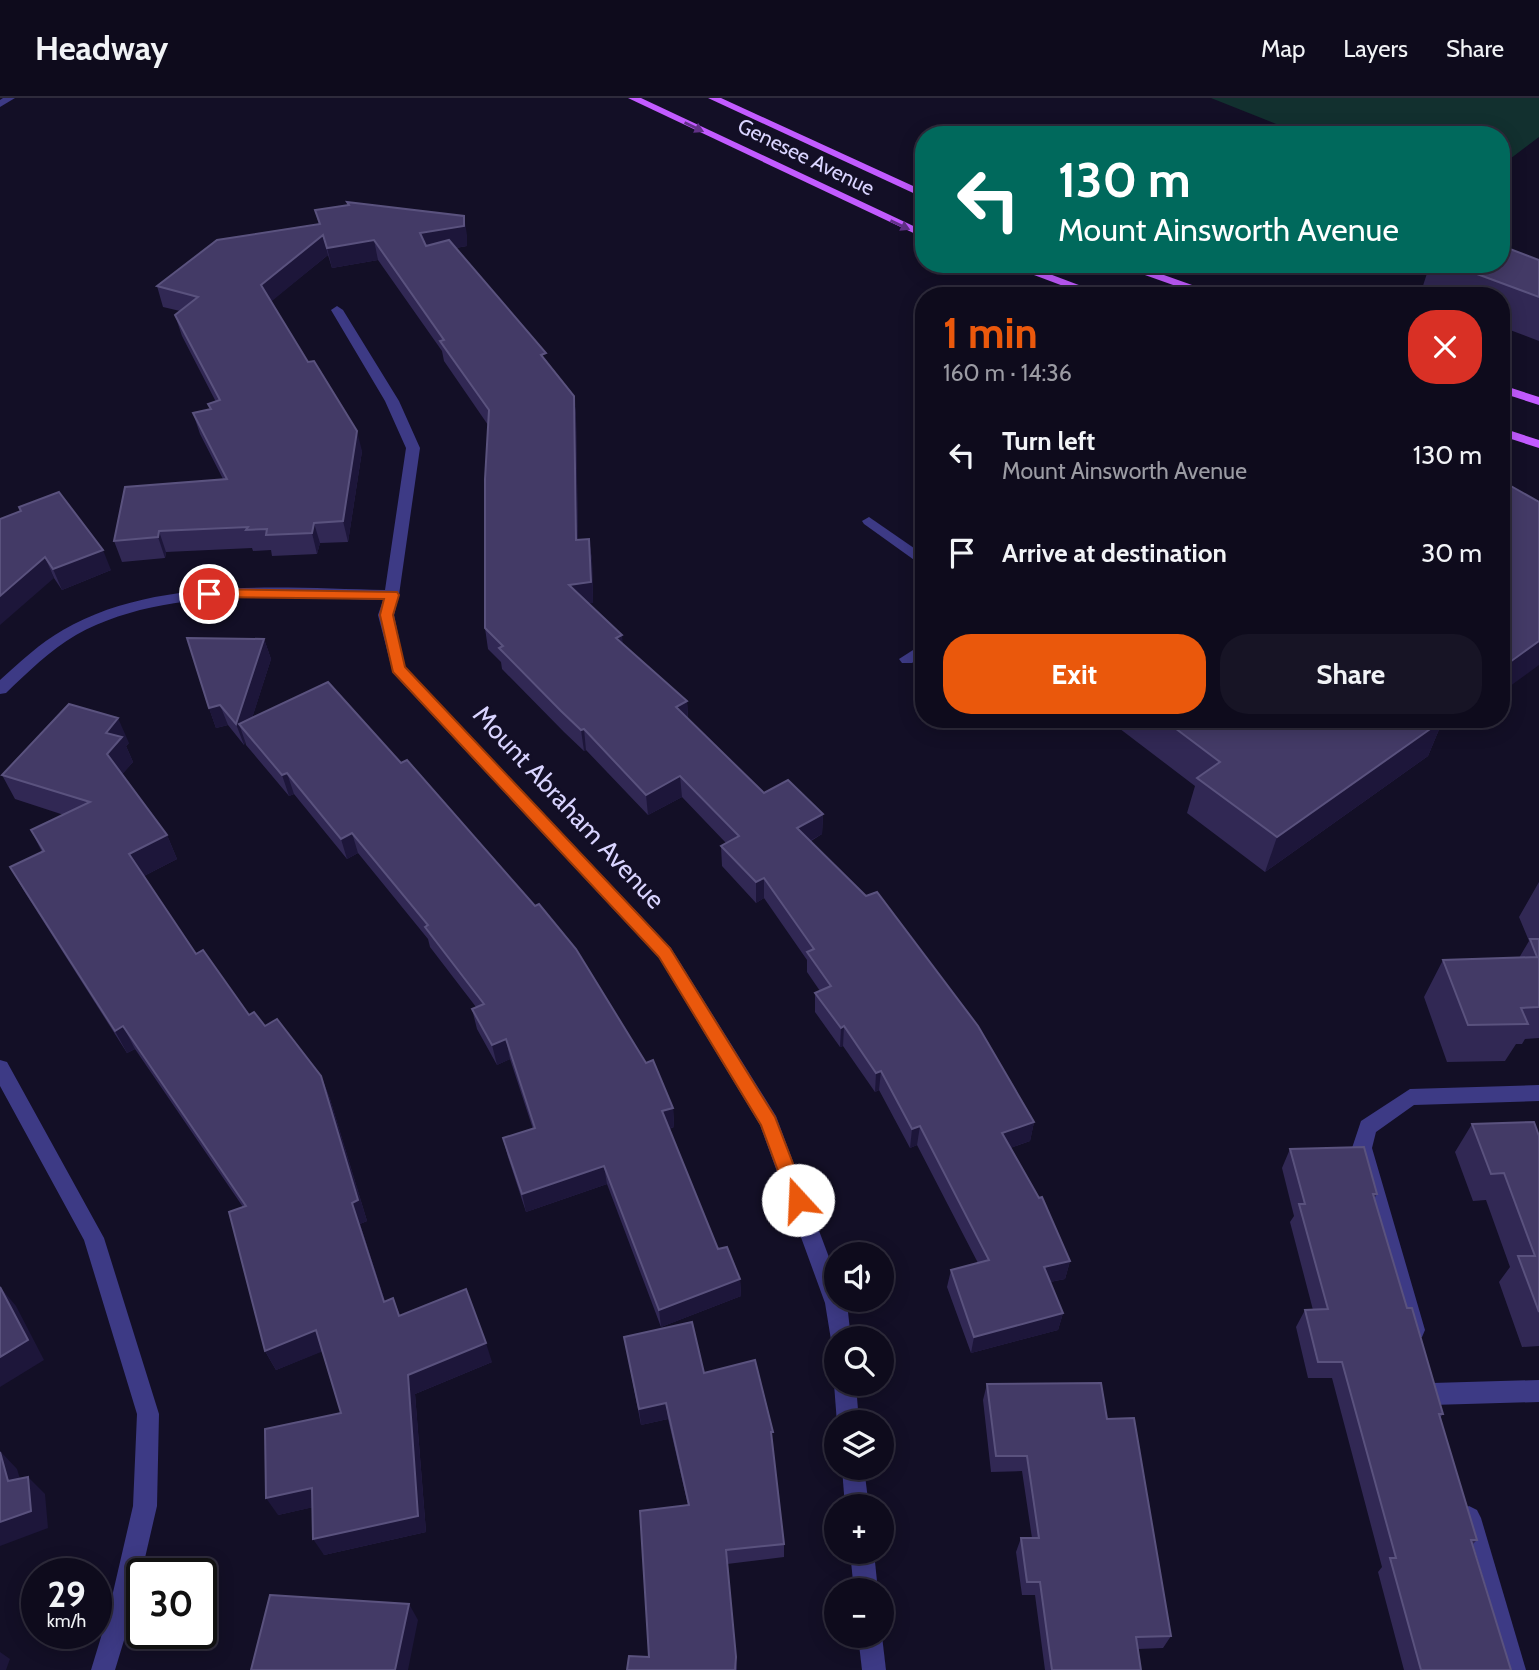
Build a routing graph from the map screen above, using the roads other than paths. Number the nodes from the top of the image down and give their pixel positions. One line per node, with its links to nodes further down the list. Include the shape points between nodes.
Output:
1 (10, 98): 4 (street)
2 (633, 98): 6 (main road, Genesee Avenue, one-way to 6)
3 (713, 98): 5 (main road, Genesee Avenue)
4 (0, 104)
5 (915, 191)
6 (915, 231)
7 (1037, 273): 9 (main road)
8 (1147, 273): 10 (main road)
9 (1076, 287)
10 (1190, 287)
11 (337, 310): 18 (street, Mount Abraham Avenue, via 392,401 413,448)
12 (1510, 392): 13 (main road)
13 (1539, 401)
14 (1510, 435): 15 (main road)
15 (1539, 444)
16 (869, 521): 17 (street)
17 (915, 555)
18 (392, 595): 21 (street, via 209,594 163,600 81,627 45,649); 24 (street, Mount Abraham Avenue, via 386,615 398,669 665,953 769,1122 836,1303)
19 (915, 654): 20 (street)
20 (907, 659)
21 (0, 689)
22 (0, 1068): 30 (street, via 94,1238 148,1414 145,1506)
23 (1539, 1093): 26 (street, via 1410,1097 1368,1127 1362,1148)
24 (839, 1326)
25 (1539, 1391): 26 (street)
26 (1432, 1394): 27 (street)
27 (1439, 1420)
28 (1463, 1499): 32 (street)
29 (871, 1648): 31 (street)
30 (103, 1670)
31 (874, 1670)
32 (1514, 1670)

